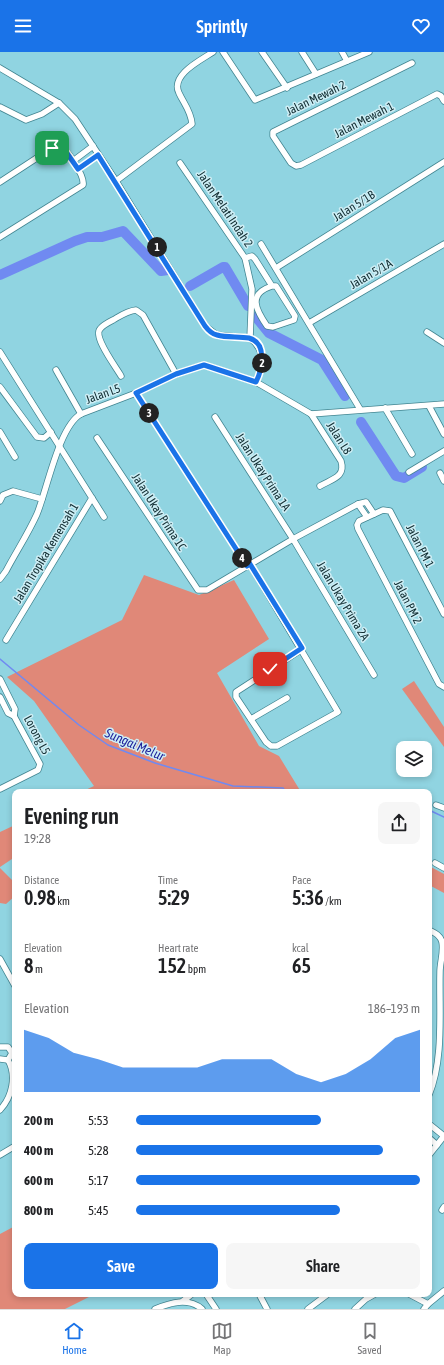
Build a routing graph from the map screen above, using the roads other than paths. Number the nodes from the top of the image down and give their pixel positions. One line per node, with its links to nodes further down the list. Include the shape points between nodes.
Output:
1 (213, 52): 22 (street, via 183,73 178,81 178,92 191,114 192,124)
2 (223, 52): 11 (street, via 253,99 258,100)
3 (262, 52): 11 (street)
4 (302, 52): 10 (street)
5 (342, 52): 7 (street)
6 (369, 52): 7 (street)
7 (347, 61): 10 (street)
8 (412, 63): 20 (street, Jalan Mewah 2, via 273,132 273,136 291,163)
9 (0, 68): 13 (street)
10 (316, 74): 11 (street)
11 (286, 88)
12 (444, 101): 20 (street, Jalan Mewah 1, via 437,94)
13 (59, 103): 14 (street, via 26,120); 15 (street, via 75,119)
14 (0, 107)
15 (93, 146): 16 (street); 17 (street)
16 (98, 155): 21 (street); 22 (street)
17 (73, 161): 21 (street); 23 (street, via 62,146 52,148)
18 (444, 162): 28 (street, Jalan 5/1B)
19 (180, 163): 27 (street, Jalan Melati Indah 2)
20 (301, 165)
21 (78, 169): 24 (street, via 84,179 83,185)
22 (116, 181): 32 (street, via 205,326 217,335)
23 (0, 182)
24 (0, 237)
25 (261, 244): 28 (street)
26 (444, 244): 30 (street, Jalan 5/1A)
27 (245, 258): 29 (street, via 252,256 255,259); 32 (street, Jalan Melati Indah 2, via 252,289)
28 (276, 268): 30 (street)
29 (272, 286): 29 (street, via 263,289 255,305 267,326 273,327 294,320 295,316 276,286)
30 (309, 323): 44 (street)
31 (427, 332): 33 (street)
32 (250, 338): 38 (street, via 259,346 262,355 260,374)
33 (444, 343)
34 (0, 352): 49 (street)
35 (56, 370): 45 (street)
36 (176, 374): 37 (street, via 143,315 136,310 105,324 98,333 99,340); 38 (street, Jalan L5, via 204,365); 40 (street, Jalan L5)
37 (121, 376)
38 (256, 382): 46 (street, Jalan L5)
39 (0, 386): 49 (street, via 37,438 44,438)
40 (136, 393): 45 (street, Jalan L5); 68 (street)
41 (444, 404): 42 (street)
42 (429, 406): 43 (street); 50 (street)
43 (385, 408): 44 (street); 54 (street)
44 (360, 410): 46 (street)
45 (81, 414): 52 (street, Jalan L5, via 74,419)
46 (311, 414): 59 (street, Jalan L8, via 343,467 339,475)
47 (215, 417): 67 (street, Jalan Ukay Prima 1A)
48 (0, 432): 55 (street)
49 (51, 432): 52 (street)
50 (444, 434)
51 (97, 438): 68 (street, Jalan Ukay Prima 1C, via 195,588 207,590)
52 (60, 446): 60 (street); 61 (street, Jalan L5)
53 (444, 451): 56 (street)
54 (412, 454)
55 (15, 457)
56 (409, 472)
57 (440, 473): 58 (street)
58 (444, 481)
59 (320, 486)
60 (92, 498): 65 (street); 71 (street, Jalan Tropika Kemensah 1)
61 (42, 499): 62 (street, via 13,491 4,495); 69 (street, Jalan L5, via 28,532)
62 (0, 501)
63 (358, 504): 64 (street, via 366,502); 66 (street); 67 (street)
64 (374, 514): 66 (street); 70 (street, Jalan PM 1, via 390,511)
65 (104, 517)
66 (367, 518): 75 (street, Jalan PM 2, via 359,521 357,525 439,684)
67 (293, 539): 68 (street); 73 (street, Jalan Ukay Prima 2A)
68 (248, 565): 72 (street)
69 (0, 579)
70 (444, 614)
71 (6, 640)
72 (302, 648): 79 (street, via 238,689 236,697); 79 (street, via 338,712 277,746 271,746 266,742)
73 (374, 675)
74 (0, 679): 78 (street, Lorong L5, via 15,709)
75 (443, 687)
76 (0, 697): 78 (street, Lorong L5, via 8,713)
77 (287, 698): 79 (street)
78 (14, 716): 80 (street, Lorong L5, via 40,761 40,767)
79 (251, 719)
80 (0, 789)
81 (436, 805): 82 (street)
82 (444, 808)
83 (435, 863): 84 (street)
84 (444, 868)
85 (432, 931): 94 (street, via 437,933 443,949 440,972 441,1062)
86 (0, 959): 87 (street)
87 (12, 981)
88 (0, 1047): 89 (street)
89 (12, 1047): 90 (street)
90 (11, 1056): 91 (street); 92 (street)
91 (0, 1059)
92 (12, 1066)
93 (12, 1084): 95 (street, via 5,1105)
94 (432, 1090)
95 (0, 1110)
96 (432, 1126): 97 (street)
97 (444, 1136): 99 (street)
98 (432, 1141): 99 (street)
99 (437, 1145): 101 (street)
100 (12, 1148): 102 (street)
101 (432, 1151)
102 (0, 1154)
103 (444, 1291): 111 (street)
104 (188, 1297): 110 (street)
105 (208, 1297): 114 (street)
106 (261, 1297): 115 (street)
107 (324, 1297): 116 (street)
108 (370, 1297): 117 (street)
109 (413, 1297): 111 (street)
110 (183, 1301): 112 (street); 113 (street)
111 (426, 1307)
112 (155, 1309)
113 (202, 1309)
114 (216, 1309)
115 (267, 1309)
116 (308, 1309)
117 (355, 1309)

